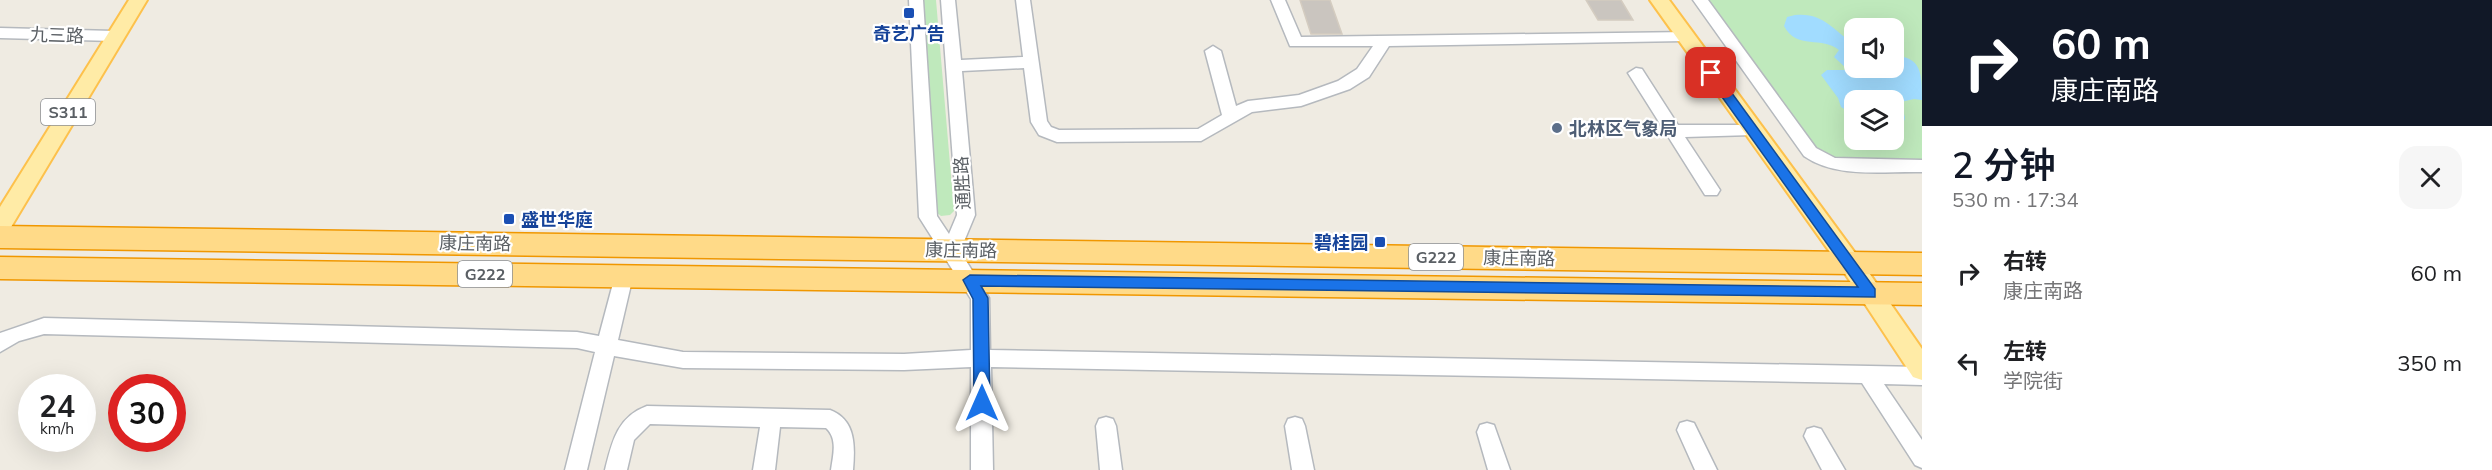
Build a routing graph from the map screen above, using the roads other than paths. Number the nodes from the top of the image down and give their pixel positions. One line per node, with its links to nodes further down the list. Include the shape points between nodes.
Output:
1 (138, 0): 9 (main road, S311)
2 (916, 0): 23 (street, 通胜路, via 928,217)
3 (948, 0): 14 (street, 通胜路)
4 (1023, 0): 13 (street)
5 (1278, 0): 11 (street, via 1295,42)
6 (1659, 0): 10 (main road)
7 (1700, 0): 19 (street, via 1810,152 1835,164)
8 (0, 33): 9 (street, 九三路)
9 (114, 36): 21 (main road, S311)
10 (1684, 36): 11 (street); 17 (main road)
11 (1384, 41): 16 (street, via 1363,73 1344,85 1301,100 1248,107)
12 (1213, 51): 16 (street)
13 (1031, 62): 14 (street); 16 (street, via 1039,122 1045,131 1057,136 1201,135)
14 (953, 66): 23 (street, 通胜路, via 966,215)
15 (1636, 73): 18 (street)
16 (1231, 116)
17 (1752, 129): 18 (street); 24 (main road)
18 (1673, 131): 20 (street)
19 (1922, 166)
20 (1711, 190)
21 (0, 226)
22 (0, 237): 23 (highway, 康庄南路 / G222)
23 (951, 250): 24 (highway, 康庄南路 / G222); 28 (street)
24 (1850, 263): 25 (highway, 康庄南路 / G222); 29 (main road)
25 (1922, 264)
26 (0, 268): 27 (highway, 康庄南路 / G222)
27 (624, 276): 28 (highway, 康庄南路 / G222); 32 (street)
28 (970, 280): 29 (highway, 康庄南路 / G222); 33 (street, via 980,298)
29 (1870, 293): 30 (highway, 康庄南路 / G222); 34 (main road)
30 (1922, 294)
31 (0, 344): 32 (street, via 13,335 44,326 577,340)
32 (607, 345): 33 (street, via 653,358 683,360 904,362); 44 (street)
33 (982, 358): 35 (street); 48 (street)
34 (1922, 369)
35 (1868, 376): 36 (street); 43 (street)
36 (1922, 376)
37 (771, 418): 45 (street, via 647,415 624,433); 46 (street); 47 (street, via 830,419 840,425 845,436)
38 (1106, 426): 49 (street)
39 (1295, 426): 50 (street)
40 (1687, 430): 52 (street)
41 (1486, 432): 51 (street)
42 (1814, 436): 53 (street)
43 (1922, 458)
44 (576, 470)
45 (616, 470)
46 (764, 470)
47 (842, 470)
48 (982, 470)
49 (1111, 470)
50 (1303, 470)
51 (1499, 470)
52 (1706, 470)
53 (1834, 470)

